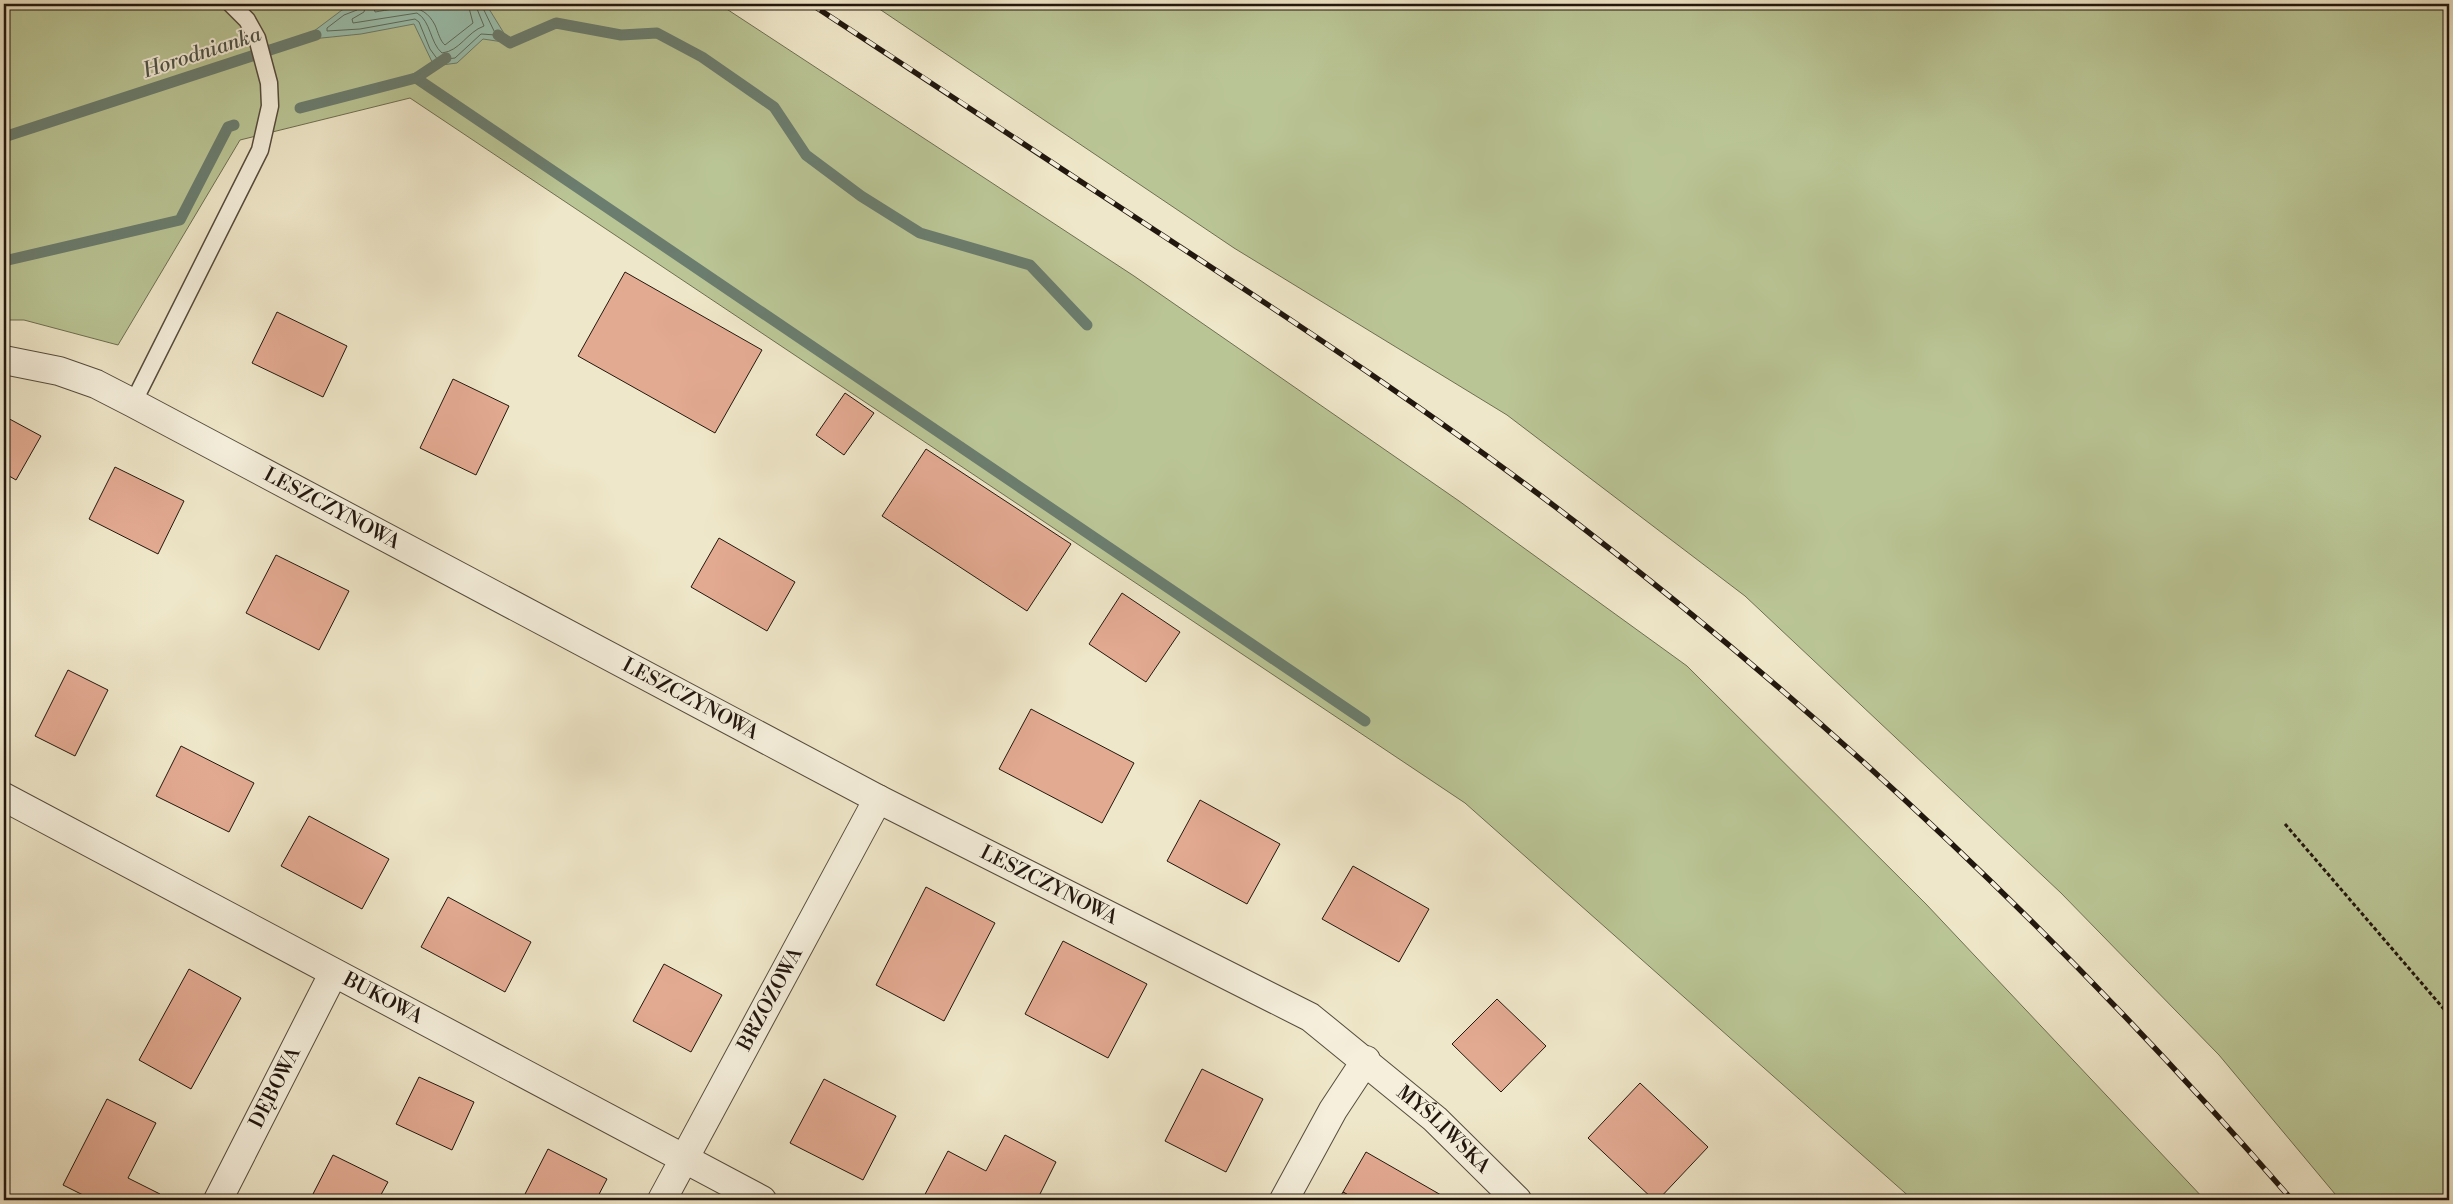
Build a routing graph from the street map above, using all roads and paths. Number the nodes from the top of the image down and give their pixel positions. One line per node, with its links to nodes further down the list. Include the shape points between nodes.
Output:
1 (231, 4): 3 (lane, via 247,20 257,38 269,83 270,106 260,150)
2 (4, 360): 3 (street, LESZCZYNOWA, via 59,371 96,384)
3 (133, 403): 5 (street, LESZCZYNOWA)
4 (4, 797): 7 (street, BUKOWA)
5 (878, 799): 9 (street, LESZCZYNOWA, via 1310,1017); 10 (street, BRZOZOWA)
6 (2285, 824): 8 (path)
7 (332, 974): 10 (street, BUKOWA); 11 (street, DĘBOWA)
8 (2449, 1015)
9 (1366, 1060): 14 (street, via 1333,1110); 15 (street, MYŚLIWSKA, via 1435,1119)
10 (684, 1159): 12 (street, BRZOZOWA); 13 (street, BUKOWA)
11 (218, 1200)
12 (662, 1200)
13 (762, 1200)
14 (1284, 1200)
15 (1517, 1200)

